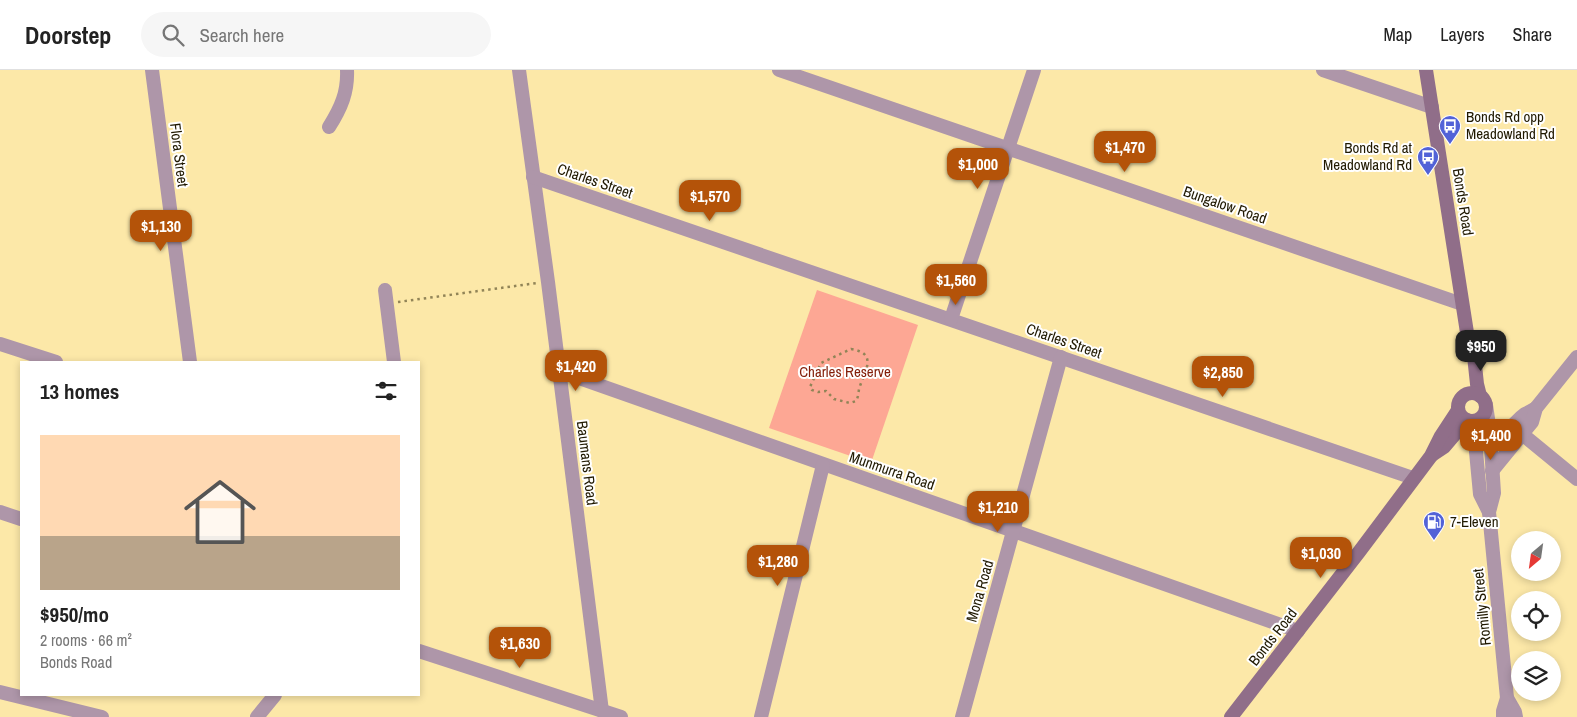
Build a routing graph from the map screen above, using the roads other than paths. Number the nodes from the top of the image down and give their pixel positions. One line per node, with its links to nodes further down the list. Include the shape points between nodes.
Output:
1 (152, 70): 20 (street, Flora Street)
2 (347, 70): 9 (street, via 343,102)
3 (519, 70): 11 (street, Baumans Road)
4 (779, 70): 10 (street, Bungalow Road)
5 (1034, 70): 10 (street)
6 (1323, 70): 8 (street)
7 (1426, 70): 8 (main road, Bonds Road)
8 (1432, 107): 13 (main road, Bonds Road)
9 (329, 127)
10 (1007, 148): 13 (street, Bungalow Road); 14 (street)
11 (533, 177): 14 (street, Charles Street); 22 (street, Baumans Road)
12 (386, 297): 21 (street)
13 (1462, 304): 15 (main road, Bonds Road)
14 (950, 319): 18 (street, Charles Street)
15 (1468, 339): 23 (main road, Bonds Road, via 1465,353 1467,384); 24 (main road, Bonds Road)
16 (0, 344): 19 (street)
17 (1577, 356): 25 (street)
18 (1061, 357): 34 (street, Charles Street); 39 (street, Mona Road)
19 (53, 361)
20 (190, 361)
21 (394, 361)
22 (559, 371): 32 (street, Munmurra Road); 45 (street, Baumans Road)
23 (1463, 396): 24 (main road, via 1471,393); 26 (main road, via 1458,402)
24 (1483, 400): 26 (main road, via 1485,413 1480,418 1475,421); 27 (street, Romilly Street)
25 (1536, 408): 27 (street, via 1509,428); 28 (street, via 1532,422)
26 (1464, 417): 29 (main road, Bonds Road); 30 (street, Romilly Street, via 1475,440); 31 (main road, Bonds Road, via 1441,436)
27 (1489, 425): 33 (street, Romilly Street)
28 (1522, 434): 33 (street); 35 (street)
29 (1453, 438): 30 (street, via 1464,440); 31 (main road, Bonds Road)
30 (1476, 452): 37 (street, Romilly Street, via 1480,494)
31 (1430, 456): 34 (main road, Bonds Road)
32 (823, 465): 39 (street, Munmurra Road); 49 (street)
33 (1492, 470): 37 (street, Romilly Street, via 1494,493)
34 (1413, 478): 40 (main road, Bonds Road)
35 (1577, 479)
36 (0, 512): 38 (street)
37 (1489, 512): 44 (street, Romilly Street)
38 (20, 519)
39 (1014, 530): 40 (street, Munmurra Road); 50 (street, Mona Road)
40 (1298, 631): 51 (main road, Bonds Road)
41 (420, 651): 45 (street)
42 (0, 692): 46 (street)
43 (274, 696): 47 (street)
44 (1507, 698): 52 (street, Romilly Street); 53 (street, Romilly Street)
45 (602, 711): 48 (street)
46 (102, 717)
47 (257, 717)
48 (621, 717)
49 (761, 717)
50 (962, 717)
51 (1230, 717)
52 (1503, 717)
53 (1516, 717)

